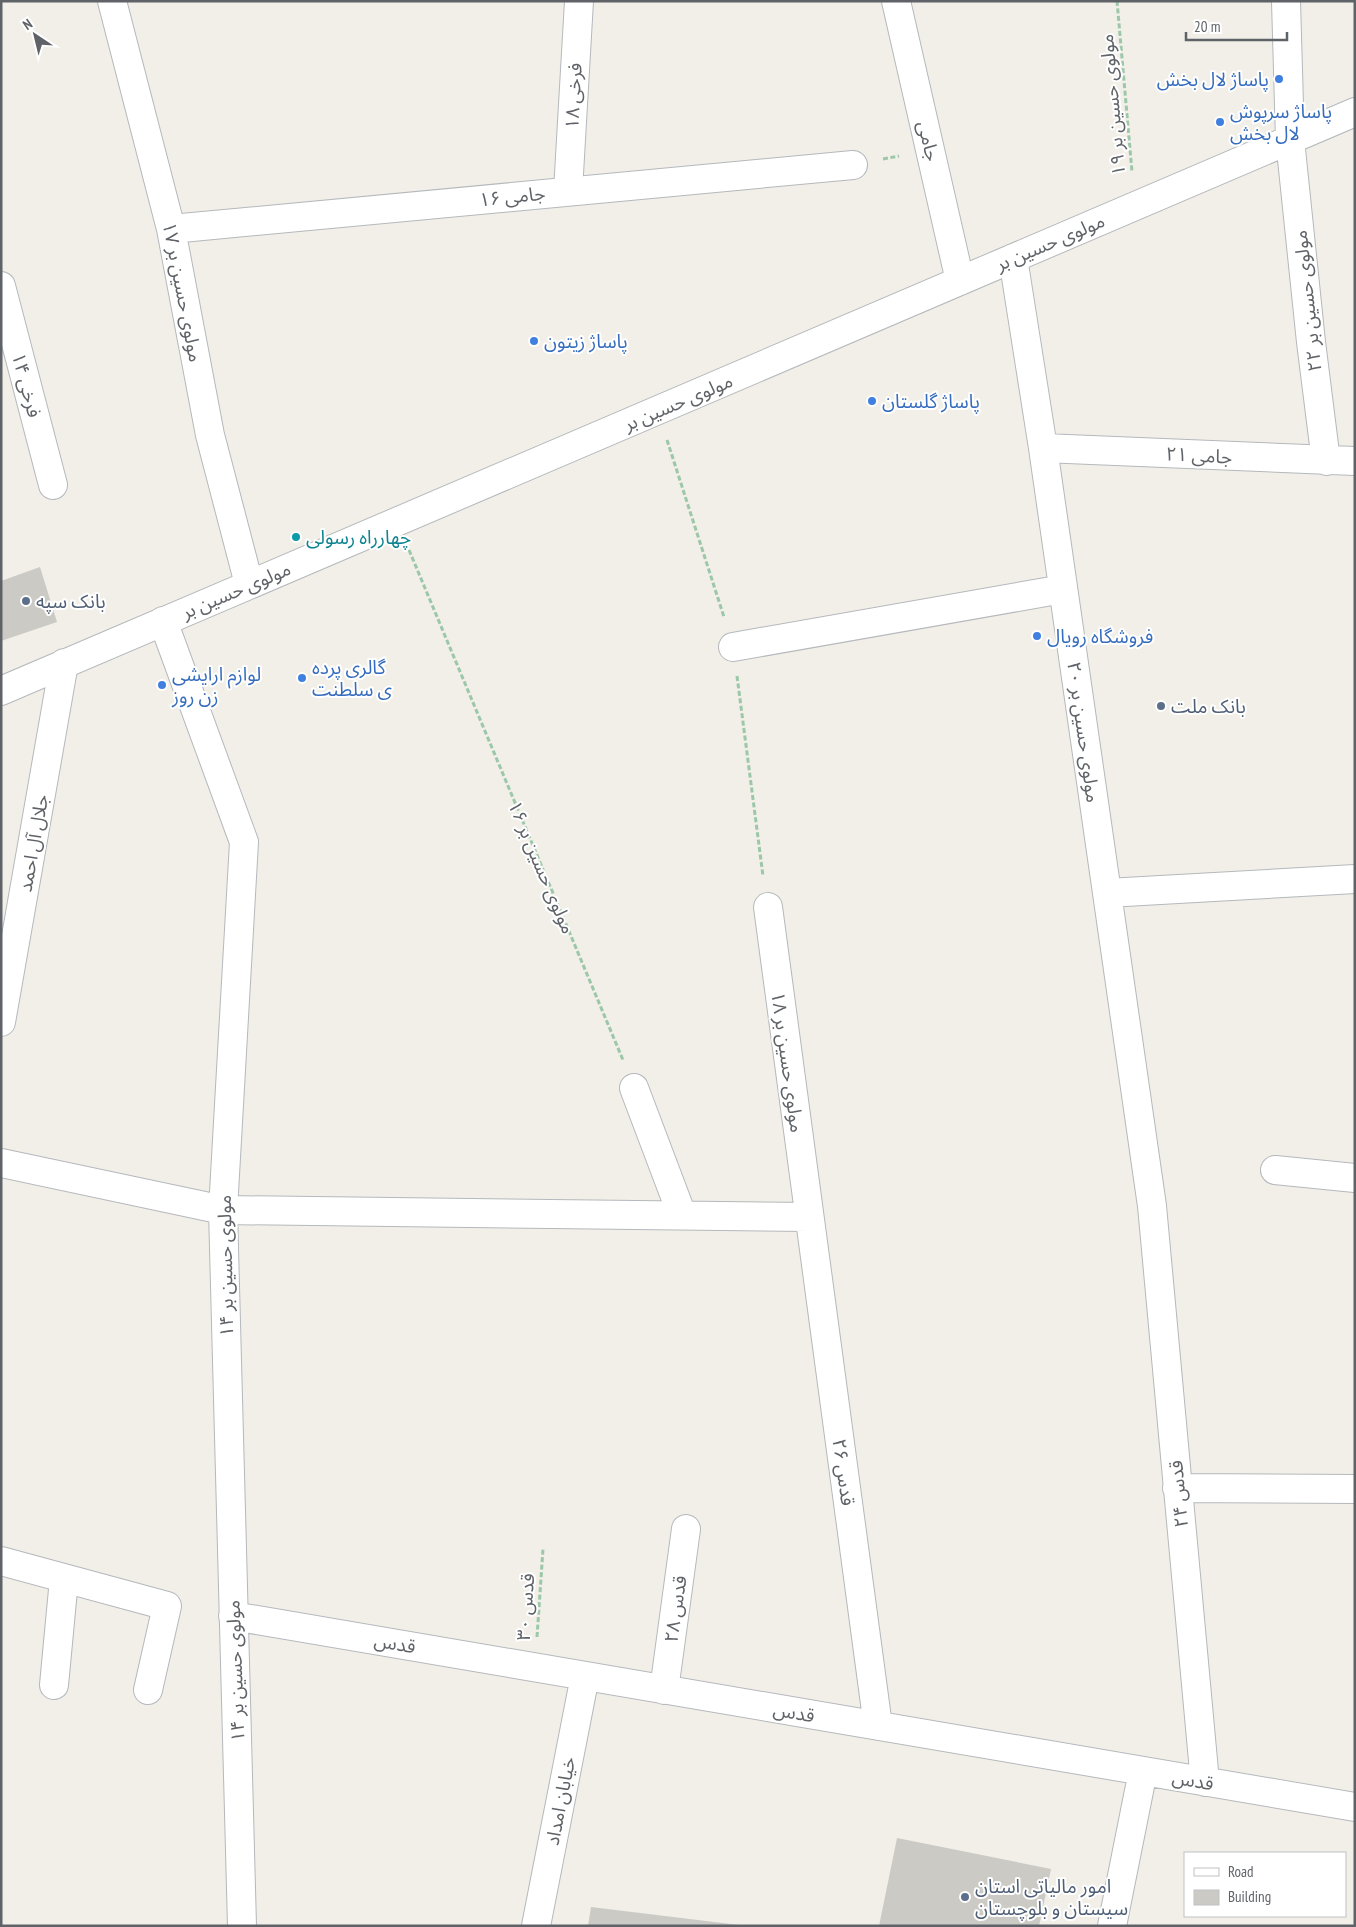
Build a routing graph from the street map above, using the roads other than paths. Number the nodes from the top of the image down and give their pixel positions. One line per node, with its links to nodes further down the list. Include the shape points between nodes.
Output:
1 (112, 1): 9 (street, مولوی حسین بر ۱۷)
2 (579, 1): 8 (street, فرخی ۱۸)
3 (896, 1): 11 (street, جامی)
4 (1286, 1): 6 (street, مولوی حسین بر ۲۲)
5 (1355, 112): 6 (street, مولوی حسین بر)
6 (1290, 140): 10 (street, مولوی حسین بر); 14 (street, مولوی حسین بر ۲۲)
7 (853, 165): 8 (street, جامی ۱۶)
8 (568, 191): 9 (street, جامی ۱۶)
9 (171, 229): 17 (street, مولوی حسین بر ۱۷, via 210,435)
10 (1013, 258): 11 (street, مولوی حسین بر); 13 (street, مولوی حسین بر ۲۰)
11 (960, 281): 17 (street, مولوی حسین بر)
12 (1, 286): 16 (street, فرخی ۱۴)
13 (1043, 448): 14 (street, جامی ۲۱); 18 (street, مولوی حسین بر ۲۰)
14 (1326, 461): 15 (street, جامی ۲۱)
15 (1355, 461)
16 (53, 485)
17 (249, 584): 19 (street, مولوی حسین بر)
18 (1063, 589): 20 (street); 24 (street, مولوی حسین بر ۲۰)
19 (162, 621): 21 (street, مولوی حسین بر); 33 (street, مولوی حسین بر ۱۴, via 244,842)
20 (734, 647)
21 (64, 663): 22 (street, مولوی حسین بر); 26 (street, جلال آل احمد)
22 (1, 691)
23 (1355, 879): 24 (street)
24 (1107, 893): 32 (street, مولوی حسین بر ۲۰)
25 (768, 907): 35 (street, مولوی حسین بر ۱۸)
26 (6, 968): 27 (street, جلال آل احمد)
27 (1, 1022)
28 (634, 1088): 34 (street)
29 (1, 1163): 33 (street)
30 (1276, 1170): 31 (street)
31 (1355, 1178)
32 (1152, 1206): 36 (street, قدس ۲۴)
33 (223, 1210): 34 (street); 41 (street, مولوی حسین بر ۱۴)
34 (682, 1216): 35 (street)
35 (809, 1217): 46 (street, قدس ۲۶)
36 (1177, 1488): 37 (street); 48 (street, قدس ۲۴)
37 (1355, 1489)
38 (686, 1529): 45 (street, قدس ۲۸)
39 (1, 1561): 40 (street)
40 (64, 1579): 43 (street); 44 (street, via 167,1606)
41 (233, 1616): 42 (street, قدس); 50 (street, مولوی حسین بر ۱۴)
42 (585, 1676): 45 (street, قدس); 51 (street, خیابان امداد)
43 (54, 1685)
44 (148, 1690)
45 (664, 1690): 46 (street, قدس)
46 (878, 1726): 47 (street, قدس)
47 (1142, 1771): 48 (street, قدس); 52 (street)
48 (1205, 1782): 49 (street, قدس)
49 (1355, 1807)
50 (242, 1926)
51 (536, 1926)
52 (1112, 1926)

